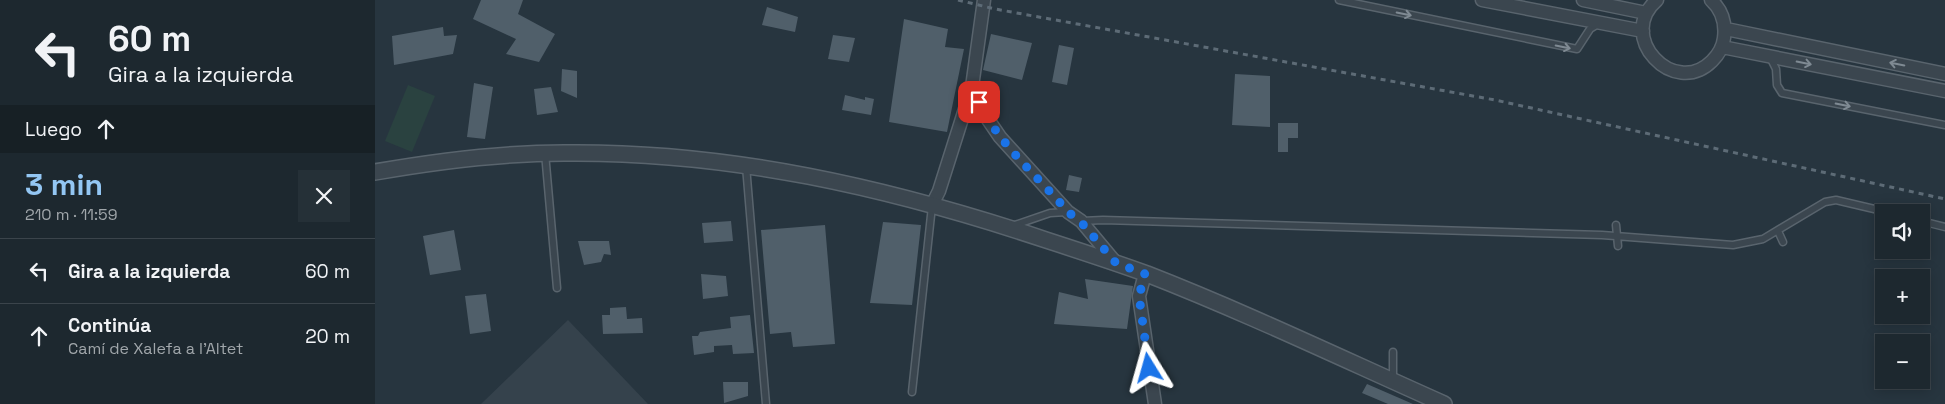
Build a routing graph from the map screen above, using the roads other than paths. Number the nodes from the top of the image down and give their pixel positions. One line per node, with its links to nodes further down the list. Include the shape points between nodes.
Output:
1 (983, 0): 14 (street)
2 (1339, 0): 8 (lane, one-way to 8, via 1577,49 1590,28)
3 (1482, 0): 8 (street)
4 (1583, 0): 7 (street)
5 (1657, 0): 7 (street)
6 (1711, 0): 9 (street, via 1723,16)
7 (1647, 13): 10 (street)
8 (1599, 22): 10 (street)
9 (1725, 29): 11 (street); 13 (street, one-way to 9)
10 (1643, 31): 11 (street, via 1649,53 1670,70 1697,70 1709,64)
11 (1722, 48): 12 (street)
12 (1771, 57): 15 (street, one-way to 15); 16 (lane, one-way to 16, via 1782,93)
13 (1945, 74)
14 (972, 87): 20 (street); 22 (street, via 1000,137)
15 (1945, 91)
16 (1945, 125)
17 (545, 153): 18 (street, via 647,155); 19 (street, via 462,158); 34 (lane)
18 (746, 165): 20 (street, via 850,184); 38 (lane)
19 (375, 172)
20 (932, 205): 27 (street); 37 (lane)
21 (1875, 209): 28 (lane, via 1836,200 1825,202)
22 (1068, 212): 23 (street); 27 (lane, via 1050,213)
23 (1081, 222): 29 (lane, via 1103,220); 32 (street)
24 (1930, 223): 26 (lane)
25 (1616, 225): 29 (lane)
26 (1945, 227)
27 (1009, 228): 32 (street)
28 (1778, 231): 29 (lane, via 1763,239 1733,244); 30 (lane)
29 (1616, 236): 31 (lane)
30 (1783, 242)
31 (1618, 246)
32 (1116, 263): 33 (street)
33 (1145, 274): 36 (street); 39 (street, via 1139,296)
34 (557, 288)
35 (1393, 352): 36 (lane)
36 (1393, 381): 40 (street)
37 (912, 392)
38 (766, 404)
39 (1155, 404)
40 (1444, 404)

